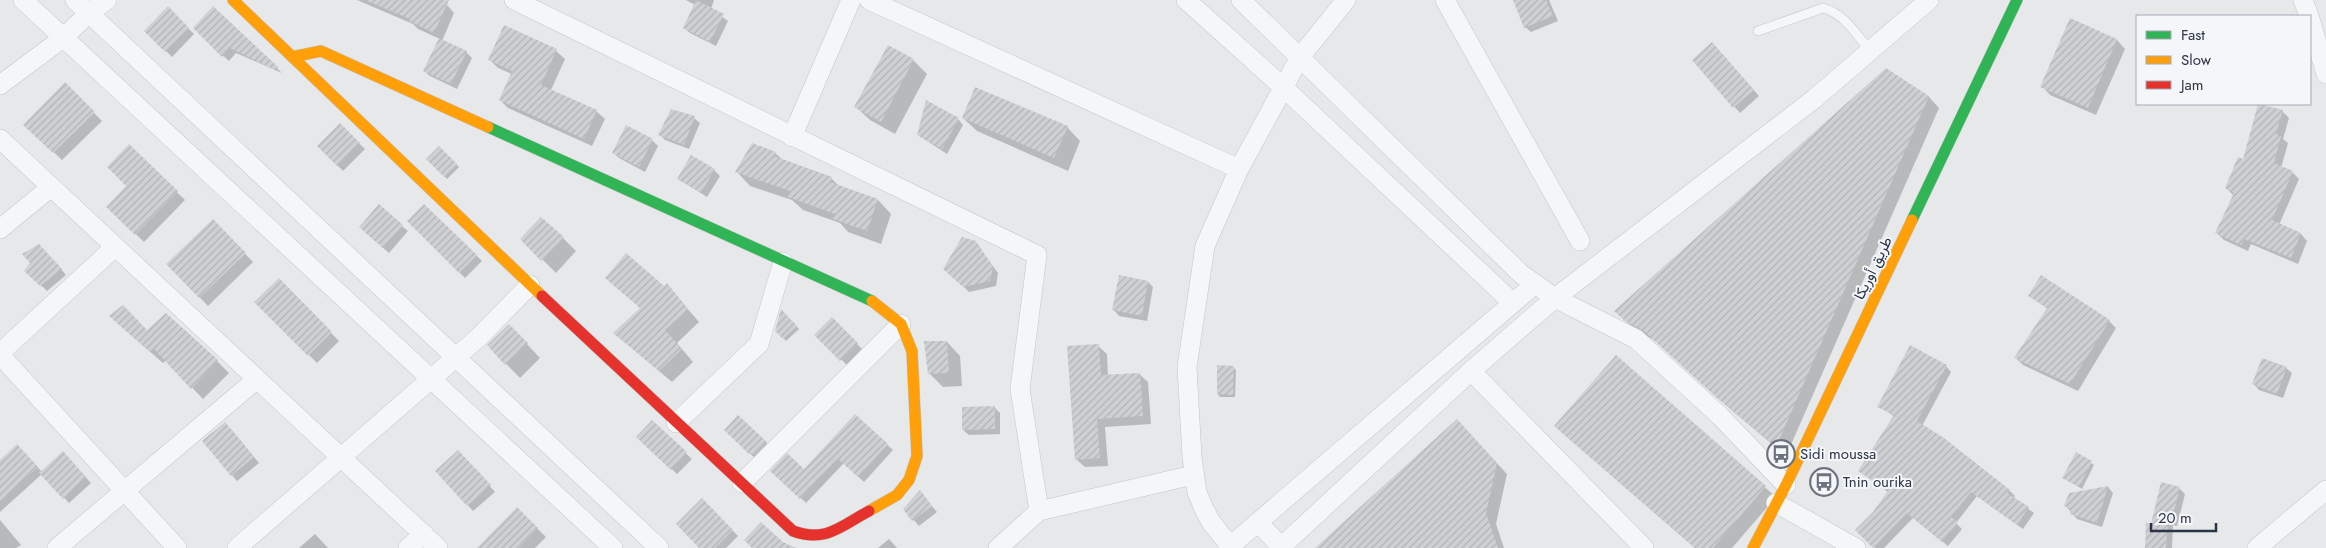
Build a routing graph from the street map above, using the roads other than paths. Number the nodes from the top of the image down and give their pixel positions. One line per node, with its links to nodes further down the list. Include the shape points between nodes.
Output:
1 (22, 0): 19 (street)
2 (75, 0): 15 (street)
3 (108, 0): 15 (street)
4 (233, 0): 21 (street)
5 (851, 0): 26 (street)
6 (869, 0): 28 (street)
7 (1186, 0): 25 (street)
8 (1241, 0): 22 (street)
9 (1346, 0): 22 (street)
10 (1445, 0): 31 (street)
11 (1929, 0): 20 (street)
12 (2017, 0): 48 (street, طريق أوريكا)
13 (2304, 0): 16 (street)
14 (524, 2): 26 (street)
15 (89, 13): 19 (street); 40 (street)
16 (2308, 15)
17 (2311, 25): 23 (street)
18 (1758, 31): 20 (lane, via 1823,8 1842,17)
19 (63, 38): 24 (street); 43 (street)
20 (1870, 51): 36 (street, via 1814,99)
21 (292, 57): 33 (street, via 321,51); 35 (street)
22 (1300, 57): 25 (street); 34 (street, via 1521,274)
23 (2326, 74)
24 (0, 85)
25 (1283, 87): 28 (street); 37 (street)
26 (792, 137): 52 (street, via 1037,255 1020,388)
27 (0, 139): 29 (street)
28 (1239, 169): 46 (street, via 1205,246 1187,367)
29 (51, 187): 30 (street); 32 (street)
30 (0, 229)
31 (1580, 241)
32 (115, 246): 39 (street); 42 (street)
33 (782, 262): 38 (street, via 876,303); 44 (street, via 759,344)
34 (1535, 284): 36 (street); 37 (street)
35 (530, 285): 40 (street); 44 (street)
36 (1555, 298): 41 (street); 48 (street, via 1636,339 1720,416)
37 (1513, 303): 53 (street)
38 (901, 324): 47 (street); 47 (street, via 912,351 917,456 903,488 825,534 809,537 793,531)
39 (0, 354): 49 (street)
40 (456, 358): 43 (street); 63 (street)
41 (1471, 372): 64 (street); 65 (street)
42 (257, 379): 45 (street); 49 (street)
43 (432, 379): 45 (street); 62 (street)
44 (676, 423): 47 (street)
45 (341, 457): 54 (street); 59 (street)
46 (1193, 475): 52 (street); 56 (street, via 1204,509)
47 (742, 484)
48 (1786, 485): 51 (street, طريق أوريكا)
49 (125, 490): 57 (street); 58 (street)
50 (2326, 490): 68 (street)
51 (1776, 502): 66 (street, طريق أوريكا); 67 (street)
52 (1039, 511): 55 (street)
53 (1258, 522): 56 (street); 64 (street)
54 (424, 534): 60 (street); 61 (street)
55 (1003, 547)
56 (1229, 547)
57 (57, 548)
58 (177, 548)
59 (237, 548)
60 (408, 548)
61 (438, 548)
62 (614, 548)
63 (659, 548)
64 (1280, 548)
65 (1644, 548)
66 (1753, 548)
67 (1856, 548)
68 (2258, 548)

